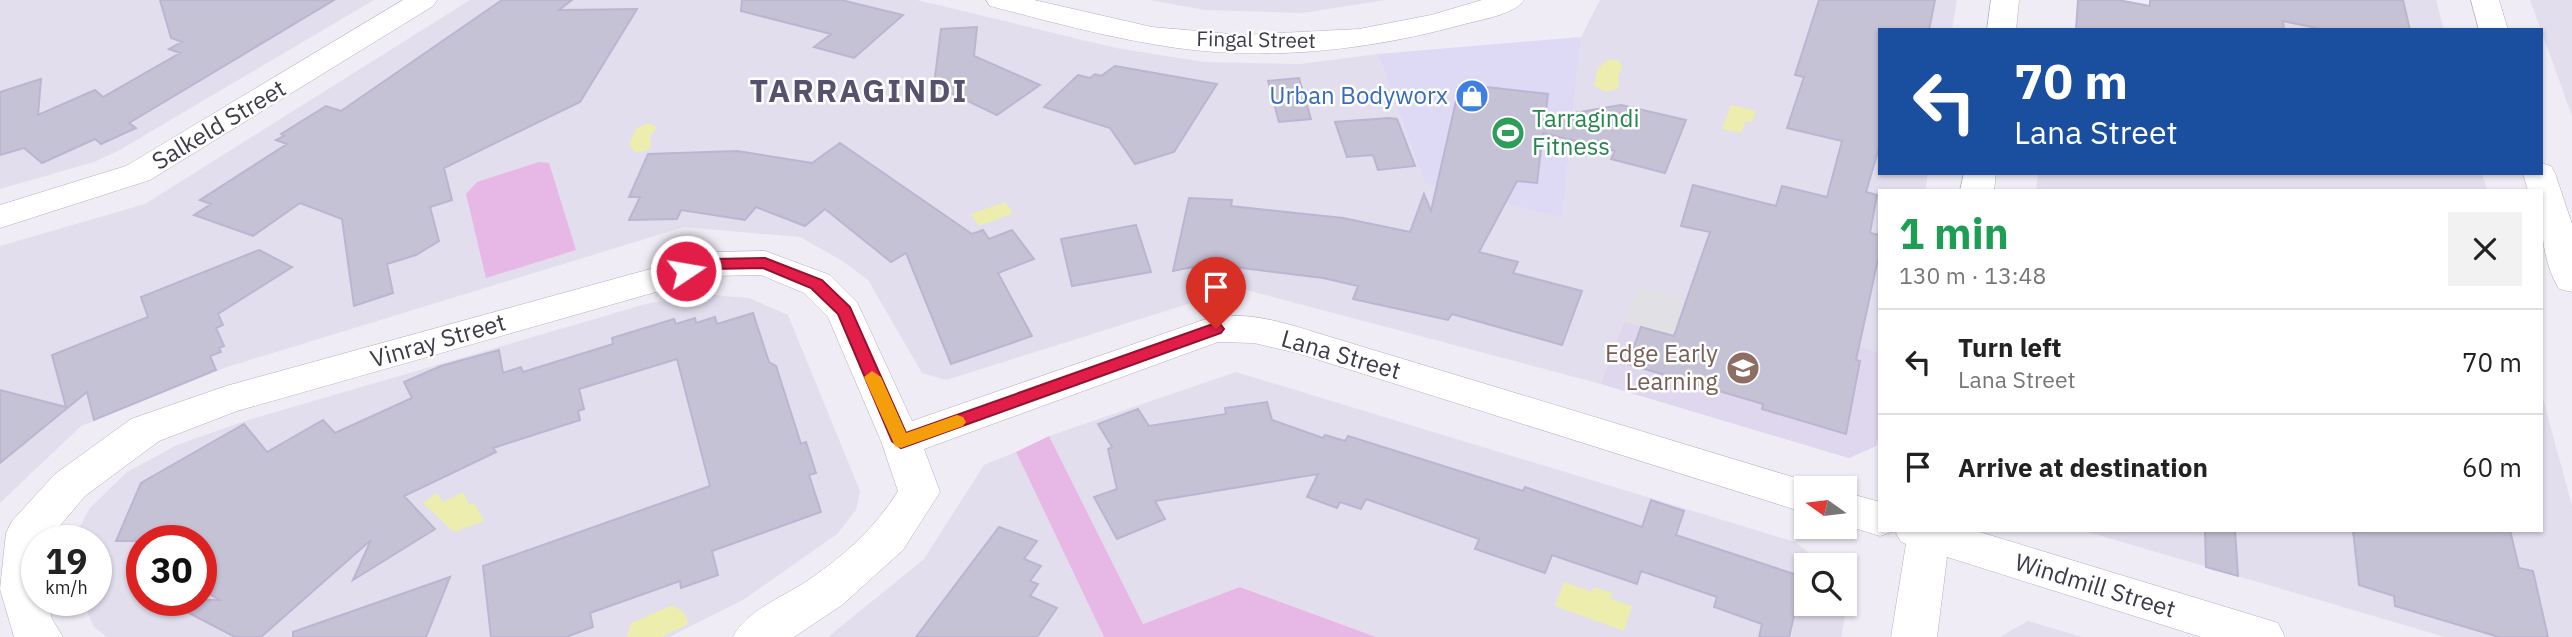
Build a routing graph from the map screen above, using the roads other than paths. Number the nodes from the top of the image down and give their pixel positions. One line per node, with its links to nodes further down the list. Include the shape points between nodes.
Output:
1 (423, 0): 9 (street, Salkeld Street, via 138,173)
2 (1000, 0): 3 (street, Fingal Street, via 1115,29 1202,42 1292,44 1379,36 1461,18)
3 (1510, 0)
4 (2005, 0): 6 (street)
5 (2485, 0): 7 (street)
6 (2001, 28)
7 (2493, 28)
8 (2540, 175): 10 (street)
9 (0, 217)
10 (2572, 280)
11 (901, 441): 12 (street, Lana Street, via 1165,344 1216,329 1254,330); 16 (street, Vinray Street, via 844,311 817,284 765,263 712,264 226,400 145,430 70,485 27,533 20,582 32,627); 17 (street, via 919,492 905,520 833,589)
12 (1794, 493)
13 (1857, 512): 14 (street)
14 (1878, 518)
15 (1925, 532): 18 (street); 19 (street, Windmill Street)
16 (40, 637)
17 (756, 637)
18 (1914, 637)
19 (2262, 637)

